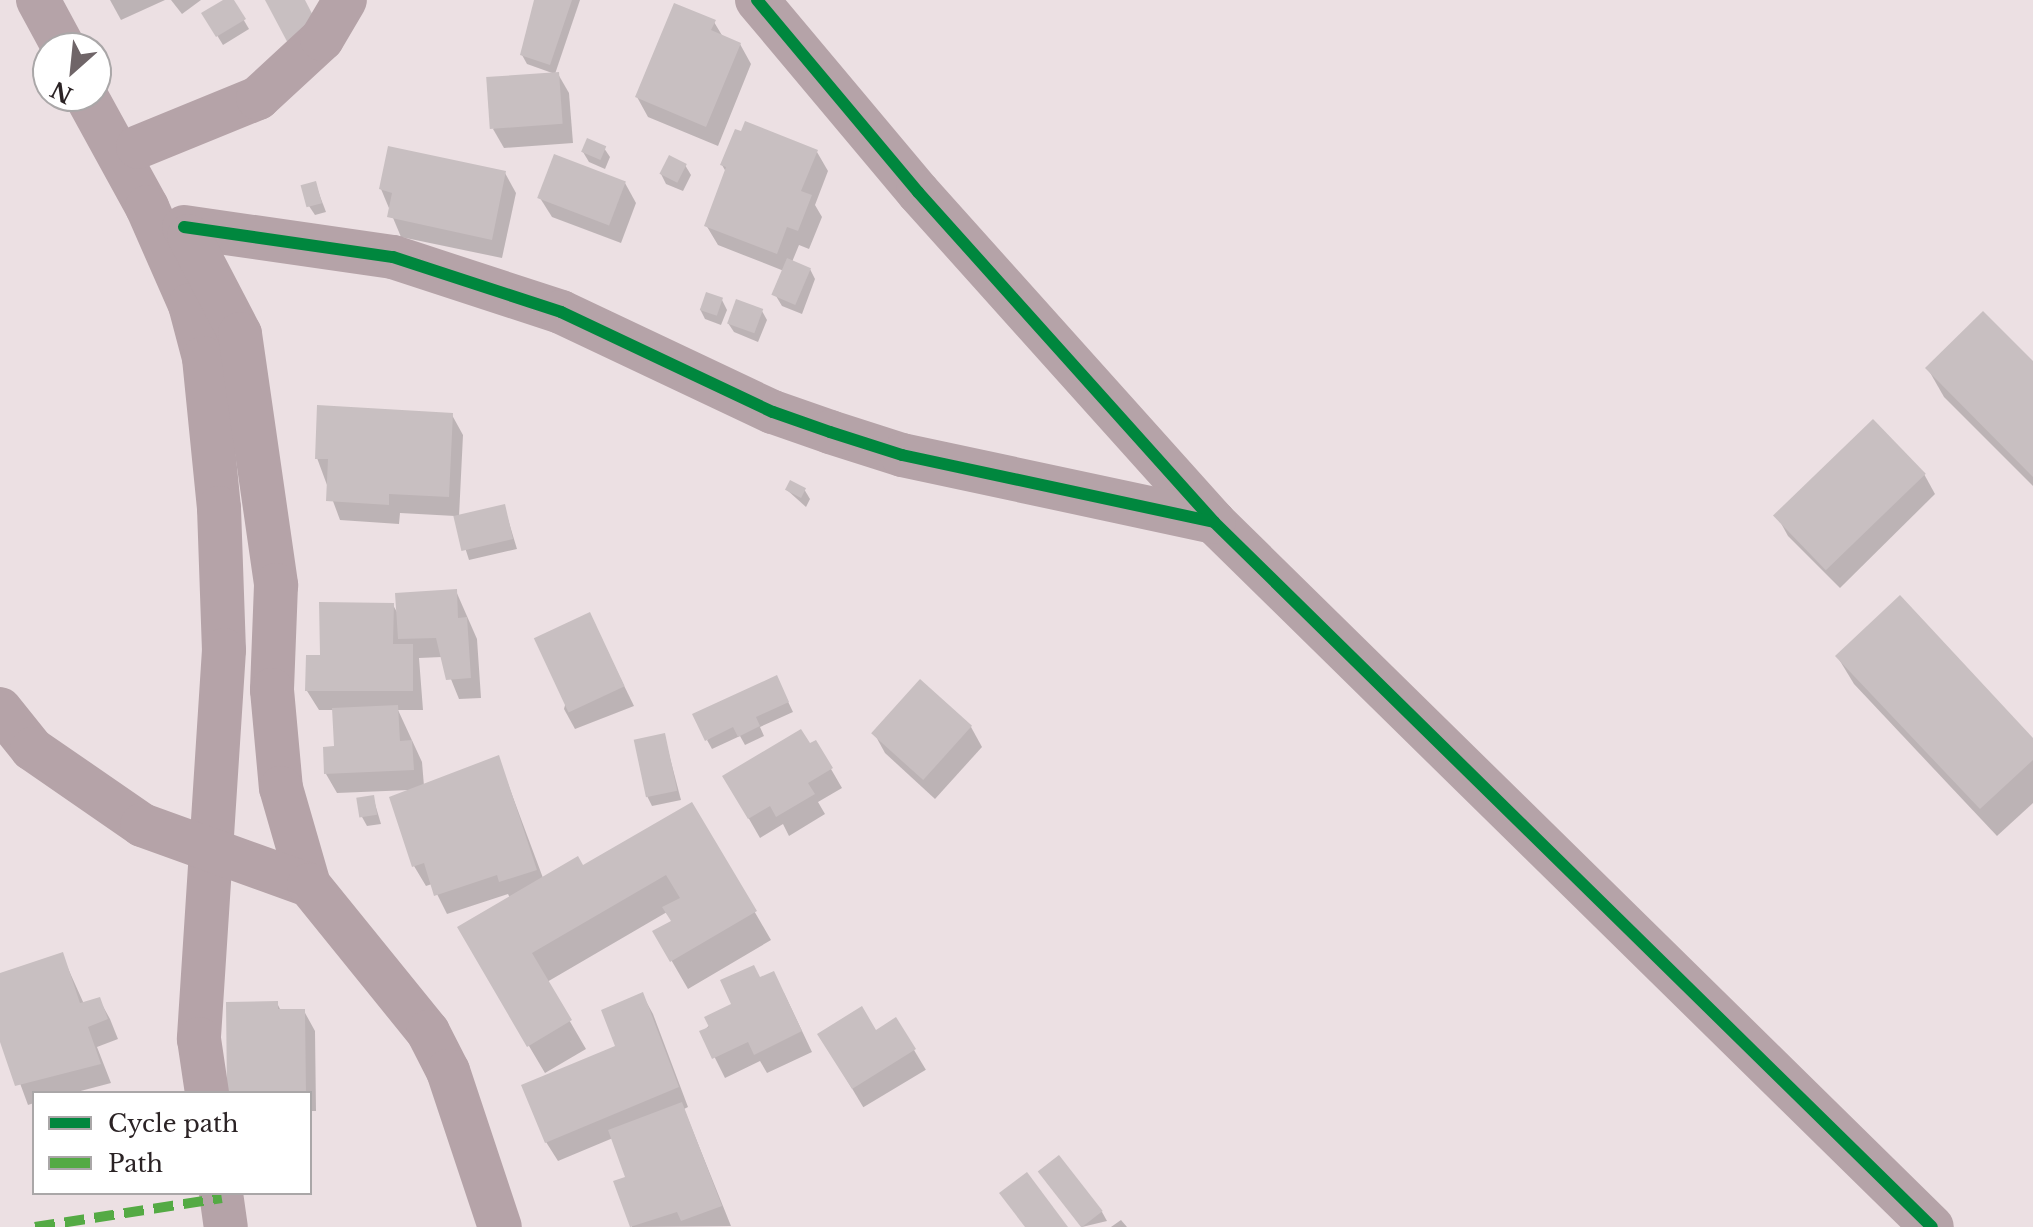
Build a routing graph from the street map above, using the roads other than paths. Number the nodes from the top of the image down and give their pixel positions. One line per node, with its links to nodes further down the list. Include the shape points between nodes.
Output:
1 (38, 0): 4 (street)
2 (345, 0): 7 (street, via 322,39 258,98)
3 (757, 0): 9 (street, via 918,192)
4 (55, 32)
5 (95, 112): 11 (street, via 147,207 190,305 204,358 219,508 224,650)
6 (110, 112): 7 (street)
7 (138, 147): 8 (street)
8 (184, 227): 9 (street, via 393,257 561,312 773,412 830,432 902,455); 12 (street, via 240,334 276,585 272,690 281,788)
9 (1214, 522): 17 (street)
10 (0, 709): 11 (street, via 32,749 142,825)
11 (209, 851): 12 (street); 13 (street, via 199,1039)
12 (309, 885): 16 (street, via 428,1032 448,1071)
13 (207, 1091)
14 (221, 1195): 15 (street)
15 (226, 1227)
16 (500, 1227)
17 (1932, 1227)

